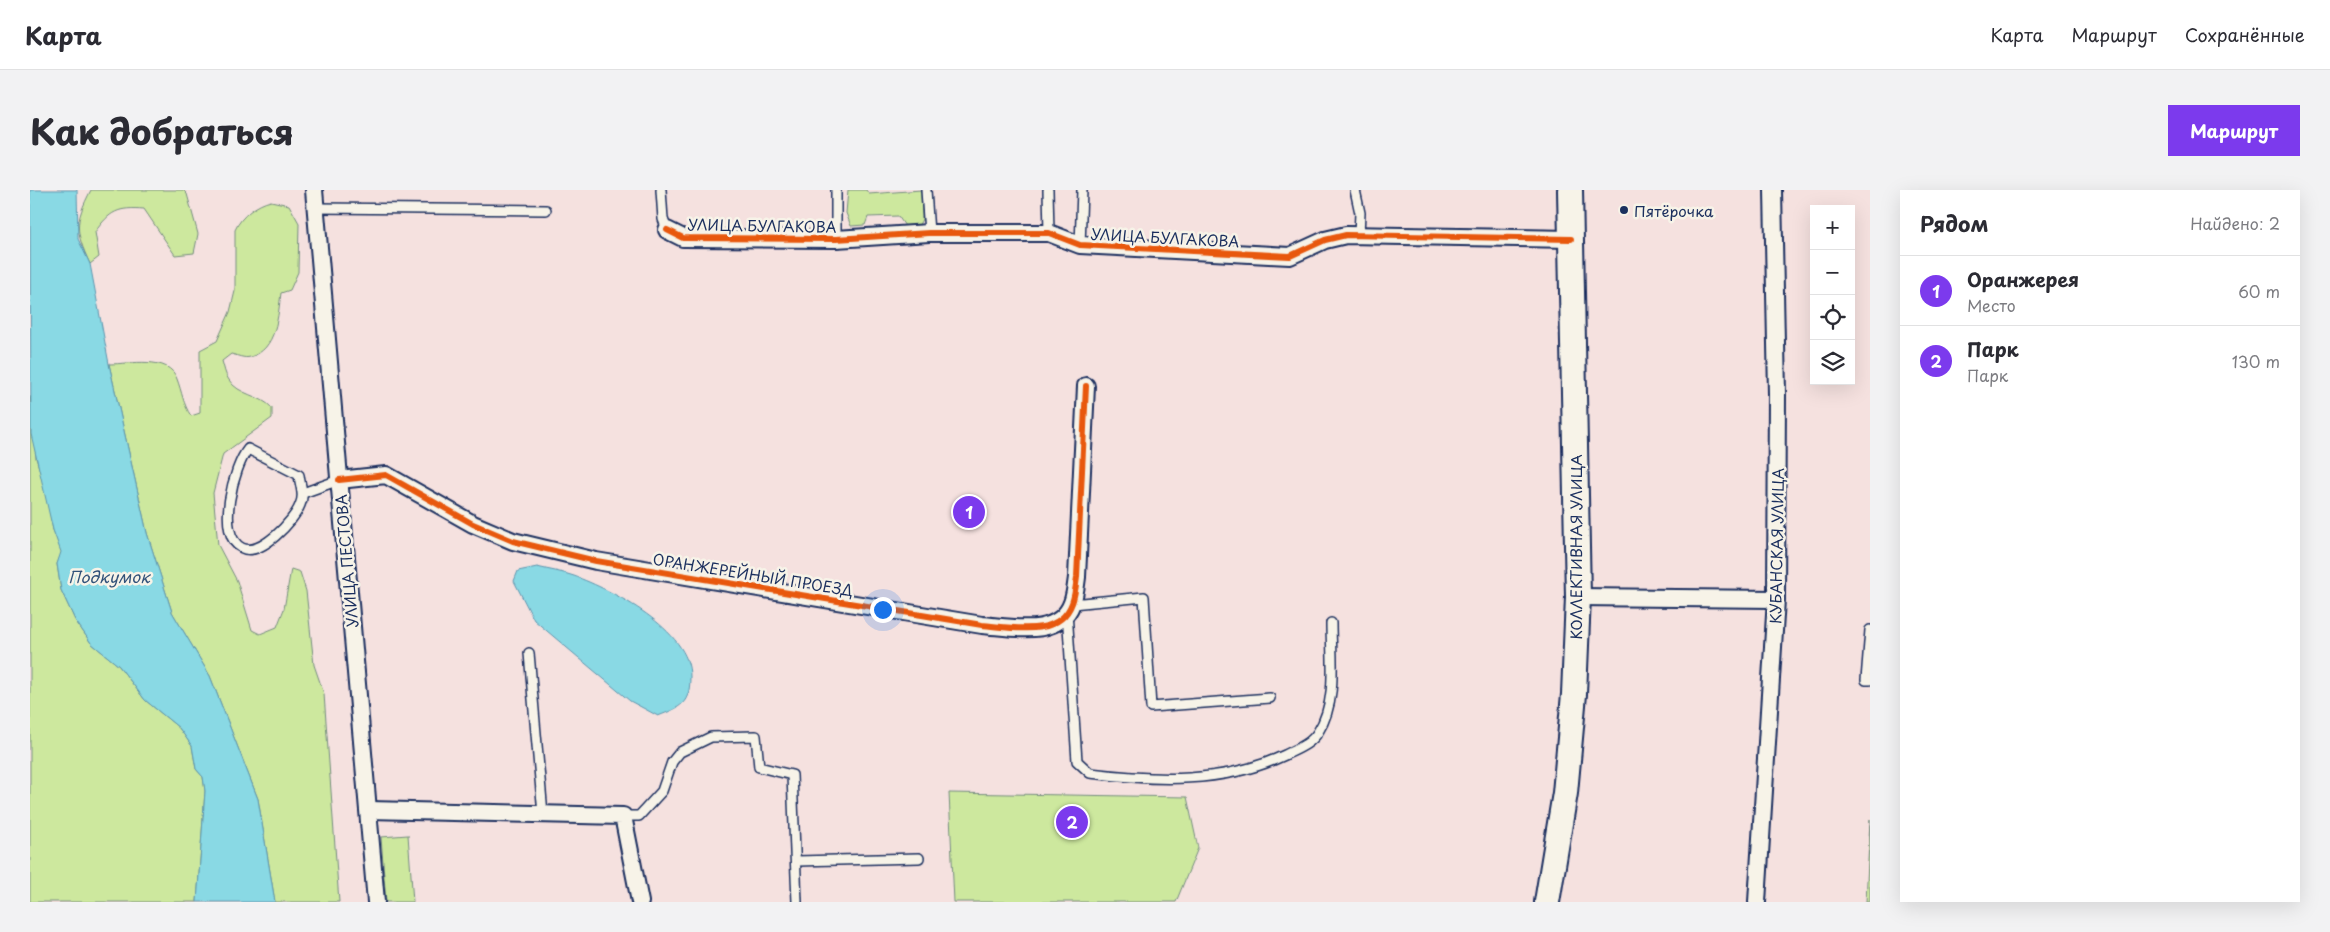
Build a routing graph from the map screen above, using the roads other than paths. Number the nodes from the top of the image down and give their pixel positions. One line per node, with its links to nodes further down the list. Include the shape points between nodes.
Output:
1 (314, 190): 10 (street, УЛИЦА ПЕСТОВА)
2 (661, 190): 12 (lane, via 663,219)
3 (836, 190): 16 (lane)
4 (926, 190): 13 (lane)
5 (1048, 190): 14 (lane)
6 (1082, 190): 18 (lane)
7 (1355, 190): 15 (lane, via 1360,213)
8 (1570, 190): 17 (street, КОЛЛЕКТИВНАЯ УЛИЦА)
9 (1773, 190): 23 (street, КУБАНСКАЯ УЛИЦА, via 1777,394)
10 (315, 208): 11 (lane); 20 (street, УЛИЦА ПЕСТОВА)
11 (546, 210)
12 (668, 230): 16 (street, УЛИЦА БУЛГАКОВА, via 683,238)
13 (929, 233): 14 (street, УЛИЦА БУЛГАКОВА); 16 (street, УЛИЦА БУЛГАКОВА)
14 (1049, 233): 18 (street, УЛИЦА БУЛГАКОВА)
15 (1358, 235): 17 (street, УЛИЦА БУЛГАКОВА); 18 (street, УЛИЦА БУЛГАКОВА, via 1325,240 1290,256)
16 (836, 239)
17 (1571, 239): 22 (street, КОЛЛЕКТИВНАЯ УЛИЦА)
18 (1080, 245)
19 (1086, 386): 24 (street, via 1077,577)
20 (339, 480): 21 (lane); 24 (street, ОРАНЖЕРЕЙНЫЙ ПРОЕЗД, via 386,474 472,524 505,538 596,561 982,625 1038,629 1060,621); 30 (street, УЛИЦА ПЕСТОВА)
21 (303, 493): 21 (lane, via 299,475 248,448 240,459 229,500 230,530 236,544 243,549 265,544 288,524 300,506)
22 (1578, 598): 23 (street); 38 (street, КОЛЛЕКТИВНАЯ УЛИЦА, via 1565,793)
23 (1776, 599): 39 (street, КУБАНСКАЯ УЛИЦА)
24 (1069, 608): 25 (lane, via 1077,761 1090,773 1196,779 1235,774 1268,764 1311,741 1322,724 1331,696); 29 (lane, via 1144,597 1151,708)
25 (1331, 624)
26 (1870, 630): 28 (lane, via 1866,680)
27 (529, 652): 31 (lane)
28 (1870, 680)
29 (1270, 698)
30 (369, 810): 31 (street); 35 (street, УЛИЦА ПЕСТОВА)
31 (543, 814): 32 (street)
32 (622, 816): 34 (lane, via 639,816 662,791 672,762 680,752 711,737 756,736 759,767 792,775); 36 (street)
33 (919, 858): 34 (lane)
34 (797, 861): 37 (lane)
35 (376, 902)
36 (640, 902)
37 (797, 902)
38 (1547, 902)
39 (1757, 902)

